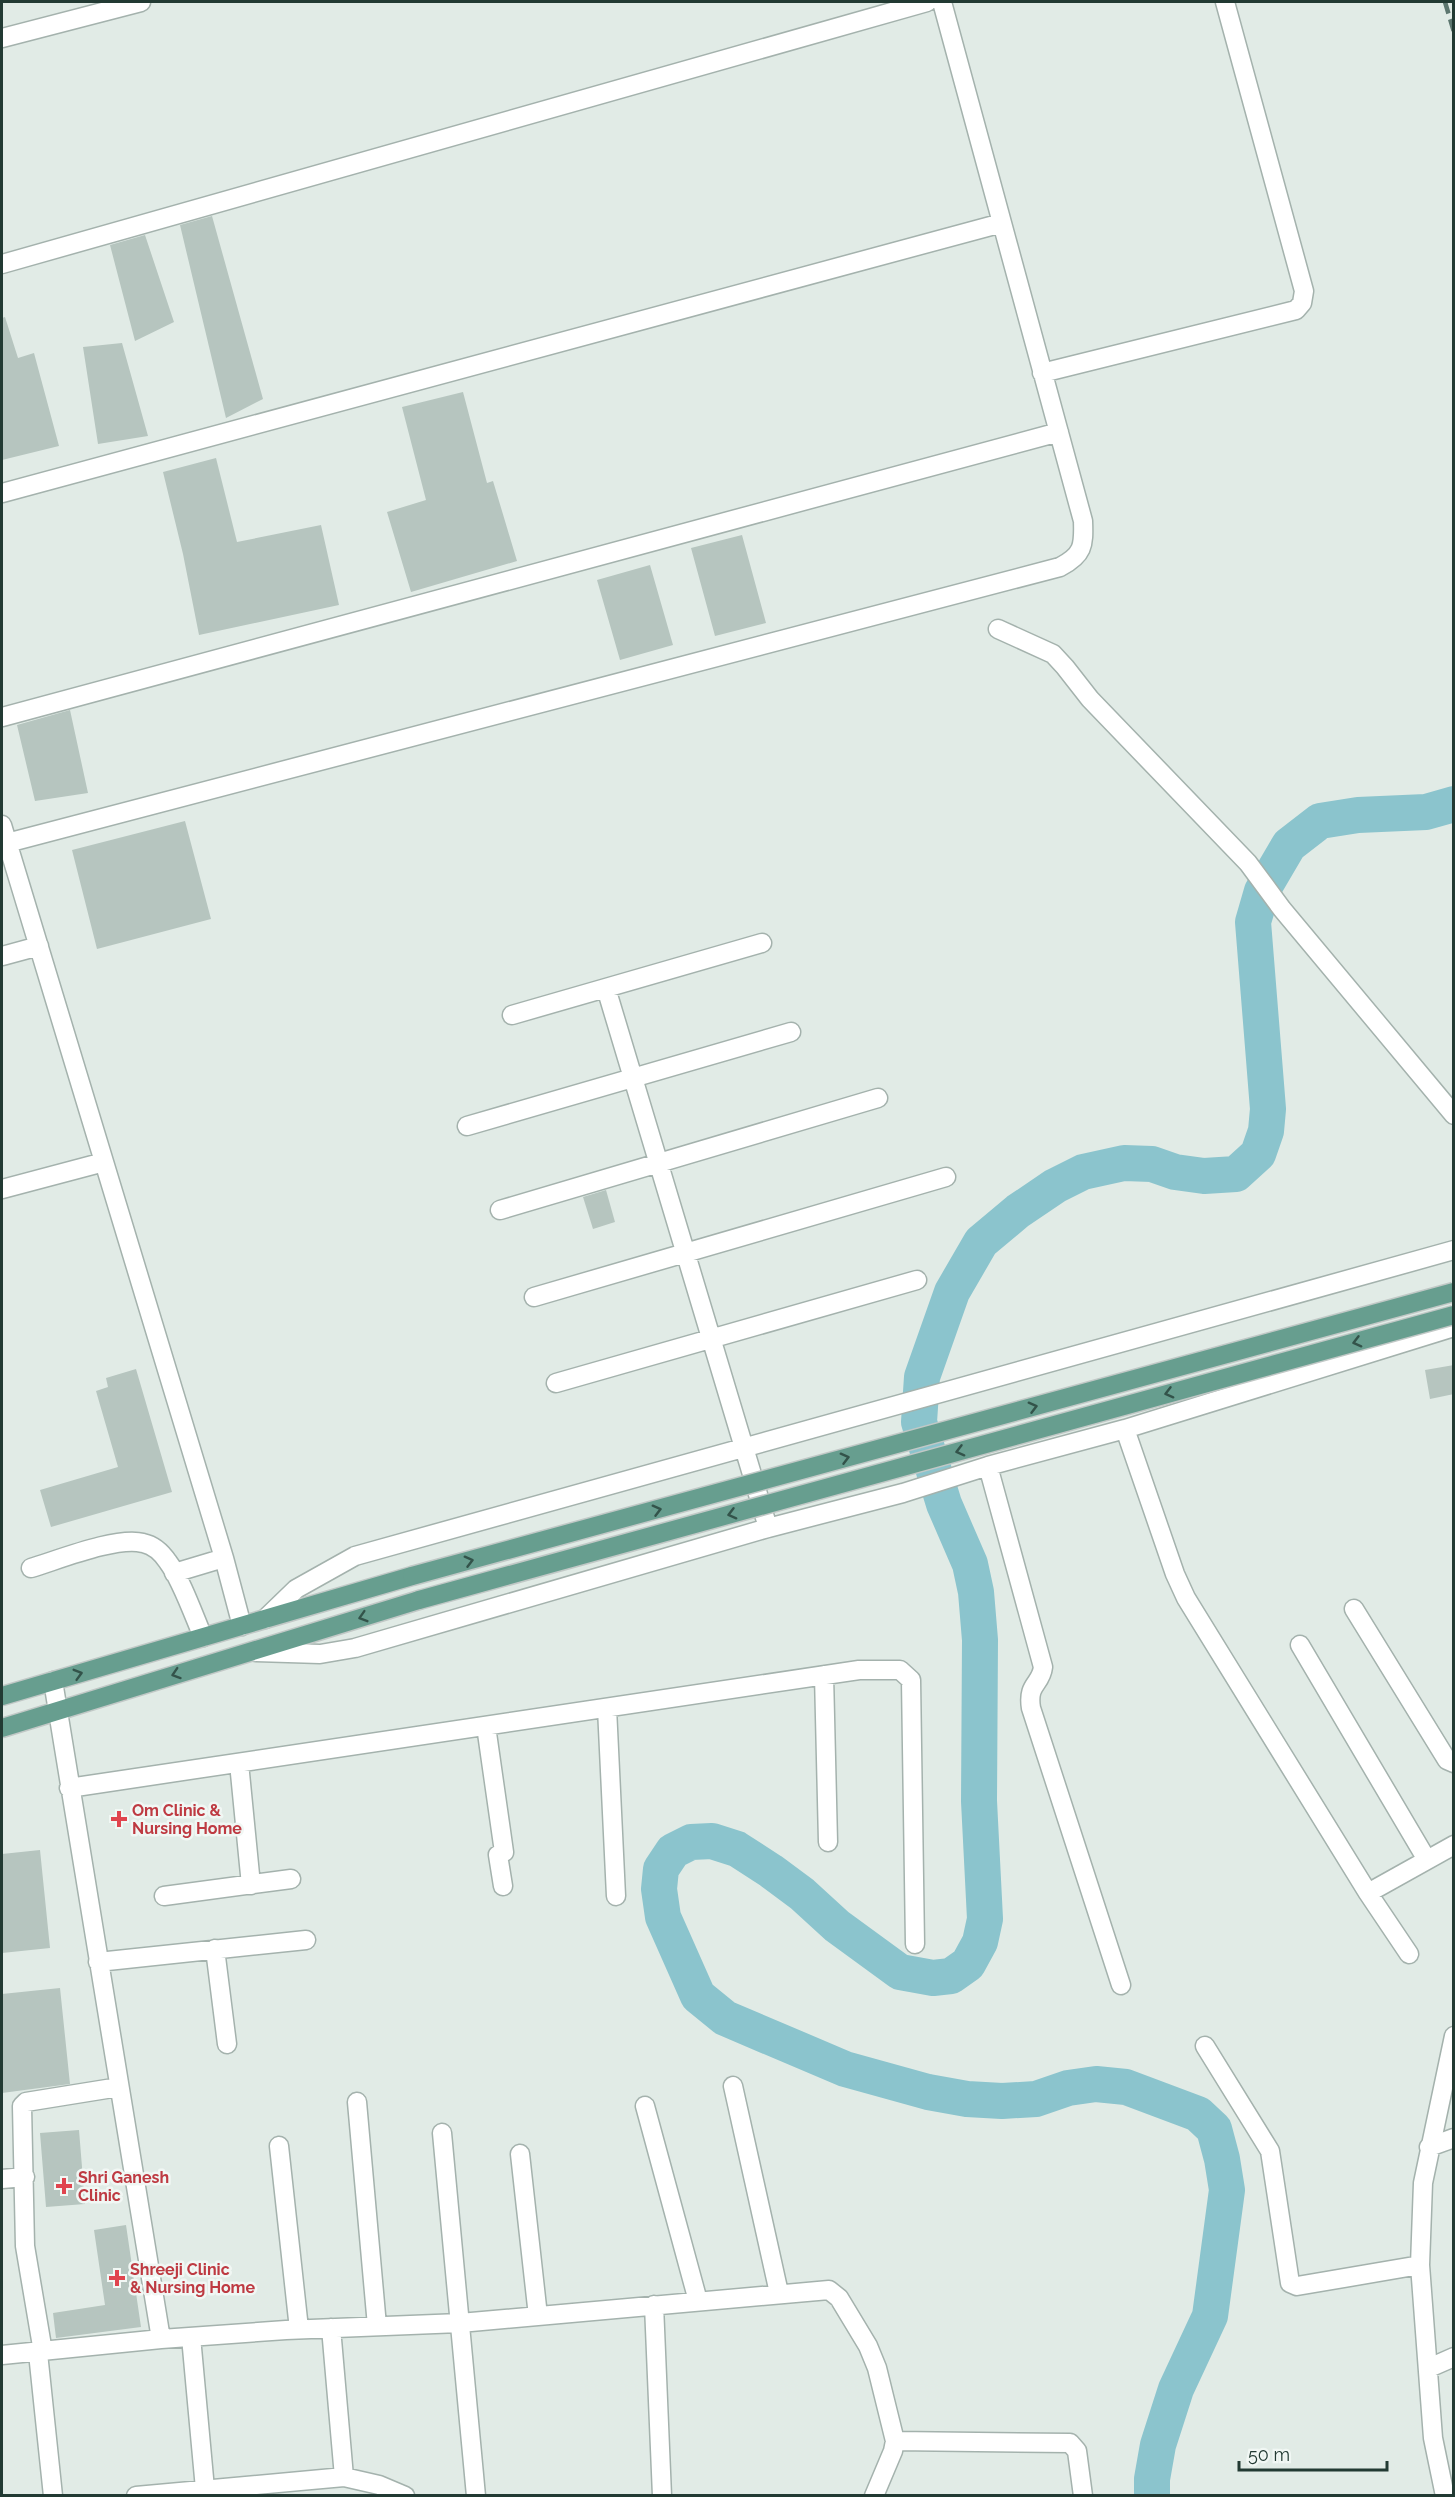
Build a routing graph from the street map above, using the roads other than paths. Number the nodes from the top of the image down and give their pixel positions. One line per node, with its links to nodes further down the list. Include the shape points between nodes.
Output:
1 (141, 2): 5 (street)
2 (927, 2): 7 (street)
3 (942, 2): 6 (street)
4 (1225, 2): 8 (street, via 1304,291 1302,303 1296,310)
5 (2, 38)
6 (1002, 223): 8 (street); 10 (street)
7 (2, 264)
8 (1042, 374): 9 (street)
9 (1059, 432): 12 (street); 14 (street, via 1084,535 1077,558 1060,567)
10 (2, 493)
11 (998, 628): 23 (street, via 1053,654 1090,699 1248,863)
12 (2, 717)
13 (2, 825): 14 (street)
14 (7, 843): 16 (street)
15 (762, 944): 18 (street)
16 (39, 946): 17 (street); 25 (street)
17 (2, 956)
18 (606, 988): 19 (street); 21 (street)
19 (512, 1015)
20 (791, 1032): 21 (street)
21 (633, 1078): 24 (street); 26 (street)
22 (878, 1098): 26 (street)
23 (1454, 1115)
24 (467, 1126)
25 (104, 1162): 28 (street); 43 (street)
26 (659, 1165): 29 (street); 31 (street)
27 (946, 1177): 31 (street)
28 (2, 1189)
29 (500, 1210)
30 (1454, 1250): 40 (street)
31 (685, 1253): 34 (street); 37 (street)
32 (917, 1280): 37 (street)
33 (1454, 1292): 47 (main road, one-way to 33, bridge)
34 (534, 1297)
35 (1454, 1315): 51 (main road, one-way to 51, bridge, via 419,1600)
36 (1454, 1326): 39 (street)
37 (711, 1339): 38 (street); 40 (street)
38 (556, 1383)
39 (1125, 1429): 41 (street); 68 (street, via 1186,1598)
40 (743, 1449): 42 (street); 47 (street, via 355,1556 296,1589)
41 (984, 1468): 42 (street); 76 (street, via 1043,1667 1031,1687 1031,1708)
42 (768, 1528): 51 (street, via 355,1648 320,1654)
43 (224, 1558): 45 (street); 48 (street)
44 (31, 1568): 45 (street, via 132,1541 156,1548)
45 (174, 1573): 49 (street)
46 (1354, 1609): 60 (street, via 1447,1760)
47 (265, 1619): 48 (main road)
48 (242, 1626): 49 (main road)
49 (203, 1637): 53 (main road, one-way to 49)
50 (1300, 1645): 64 (street)
51 (252, 1652): 56 (main road, one-way to 56)
52 (824, 1676): 55 (street); 62 (street); 72 (street, via 859,1670 900,1670 911,1680)
53 (53, 1681): 54 (main road); 56 (street)
54 (2, 1696)
55 (607, 1708): 57 (street); 70 (street)
56 (59, 1712): 58 (main road); 61 (street)
57 (486, 1726): 59 (street); 67 (street, via 504,1852 498,1855)
58 (2, 1728)
59 (239, 1763): 61 (street); 66 (street)
60 (1454, 1764)
61 (69, 1788): 75 (street)
62 (828, 1842)
63 (1454, 1845): 64 (street)
64 (1427, 1860): 68 (street)
65 (291, 1880): 66 (street)
66 (251, 1885): 69 (street)
67 (503, 1886)
68 (1368, 1893): 74 (street)
69 (164, 1896)
70 (616, 1896)
71 (306, 1940): 73 (street)
72 (915, 1944)
73 (214, 1949): 75 (street); 78 (street)
74 (1409, 1954)
75 (98, 1962): 81 (street)
76 (1121, 1985)
77 (1454, 2036): 87 (street)
78 (226, 2044)
79 (1205, 2046): 91 (street, via 1270,2151 1290,2283 1297,2286)
80 (733, 2085): 92 (street)
81 (119, 2087): 89 (street, via 24,2103 21,2109); 101 (street)
82 (357, 2102): 97 (street)
83 (645, 2106): 93 (street)
84 (442, 2133): 96 (street)
85 (1454, 2138): 87 (street)
86 (279, 2146): 99 (street)
87 (1430, 2147): 91 (street, via 1423,2183)
88 (520, 2154): 95 (street)
89 (25, 2177): 90 (street); 102 (street, via 25,2246)
90 (2, 2179)
91 (1420, 2265): 105 (street)
92 (779, 2294): 93 (street); 106 (street, via 821,2290 839,2298 877,2368)
93 (698, 2301): 94 (street)
94 (654, 2305): 95 (street); 115 (street)
95 (538, 2316): 96 (street)
96 (460, 2323): 97 (street); 114 (street)
97 (377, 2326): 98 (street)
98 (331, 2328): 99 (street); 107 (street)
99 (299, 2329): 100 (street)
100 (191, 2337): 101 (street); 109 (street)
101 (161, 2339): 102 (street)
102 (41, 2352): 103 (street); 111 (street)
103 (2, 2355)
104 (1454, 2357): 105 (street)
105 (1429, 2368): 118 (street, via 1433,2438)
106 (895, 2441): 116 (street); 117 (street, via 1070,2443 1077,2451)
107 (344, 2477): 108 (street); 113 (street)
108 (294, 2488): 109 (street)
109 (206, 2489): 110 (street)
110 (177, 2494): 112 (street)
111 (53, 2496)
112 (136, 2496)
113 (405, 2496)
114 (476, 2496)
115 (662, 2496)
116 (874, 2496)
117 (1083, 2496)
118 (1445, 2496)

